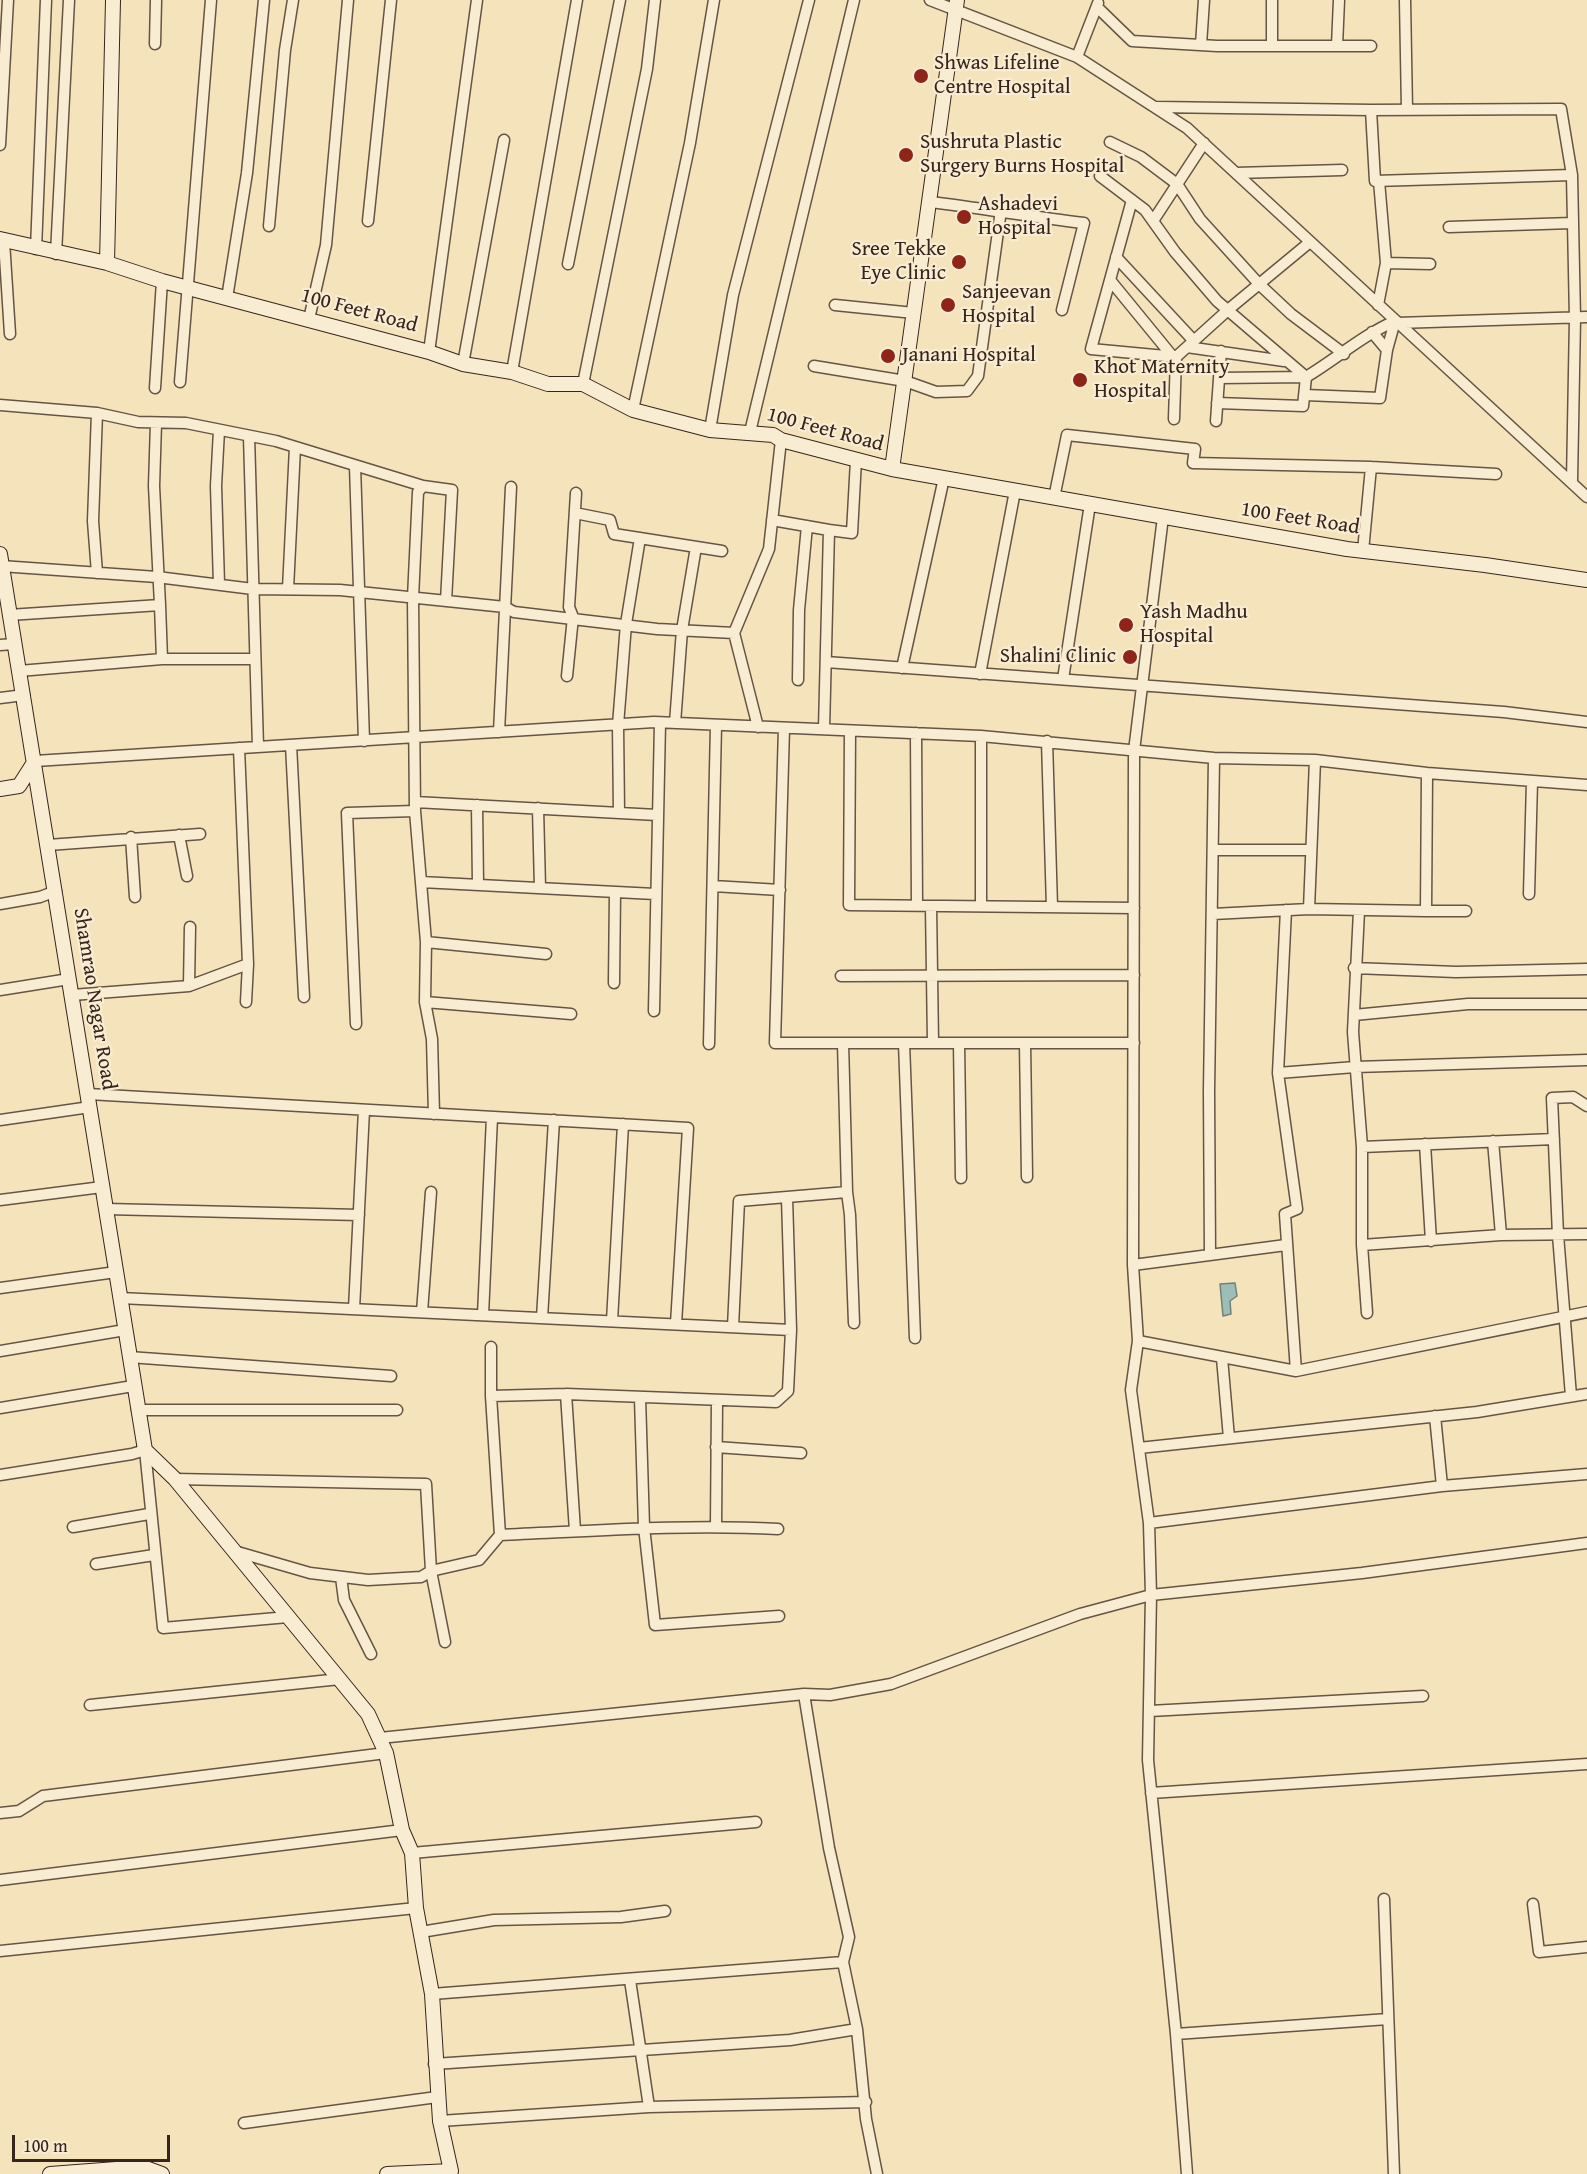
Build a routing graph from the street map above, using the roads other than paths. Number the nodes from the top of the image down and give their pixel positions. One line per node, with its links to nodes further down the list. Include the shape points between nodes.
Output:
1 (8, 0): 37 (street)
2 (46, 0): 54 (street)
3 (69, 0): 55 (street)
4 (113, 0): 58 (main road)
5 (156, 0): 25 (street)
6 (211, 0): 64 (street)
7 (264, 0): 65 (street, via 247,173)
8 (293, 0): 50 (street)
9 (348, 0): 72 (street, via 326,245)
10 (391, 0): 47 (street)
11 (477, 0): 79 (street)
12 (577, 0): 85 (street)
13 (620, 0): 59 (street)
14 (655, 0): 90 (street, via 646,69)
15 (714, 0): 95 (street, via 690,143)
16 (809, 0): 101 (street, via 733,295)
17 (854, 0): 102 (street)
18 (930, 0): 24 (street)
19 (1204, 0): 26 (street)
20 (1272, 0): 27 (street)
21 (1339, 0): 28 (street)
22 (1405, 0): 33 (street)
23 (1098, 3): 26 (street, via 1132,41); 30 (street)
24 (957, 6): 30 (street); 45 (main road)
25 (155, 44)
26 (1201, 45): 27 (street)
27 (1272, 46): 28 (street)
28 (1337, 46): 29 (street)
29 (1371, 46)
30 (1077, 57): 31 (street)
31 (1155, 107): 32 (street); 36 (street)
32 (1371, 110): 33 (street); 42 (street)
33 (1407, 110): 40 (street, via 1561,109)
34 (504, 140): 83 (street)
35 (1110, 142): 43 (street, via 1141,157)
36 (1204, 143): 39 (street); 43 (street)
37 (0, 145)
38 (1342, 170): 39 (street)
39 (1236, 173): 53 (street)
40 (1572, 175): 42 (street); 49 (street)
41 (1100, 176): 44 (street)
42 (1378, 181): 57 (street)
43 (1177, 184): 48 (street); 63 (street, via 1200,219)
44 (1131, 200): 48 (street); 56 (street)
45 (930, 202): 46 (street); 70 (main road)
46 (1001, 210): 69 (street, via 1084,224); 88 (street, via 978,376 967,391 936,392)
47 (368, 221)
48 (1153, 221): 68 (street, via 1217,301)
49 (1572, 223): 51 (street); 71 (street)
50 (269, 226)
51 (1449, 227)
52 (2, 240): 54 (main road, 100 Feet Road); 75 (street)
53 (1311, 242): 63 (street); 67 (street)
54 (36, 249): 55 (main road, 100 Feet Road)
55 (56, 254): 58 (main road, 100 Feet Road)
56 (1116, 257): 61 (street); 76 (street)
57 (1386, 263): 60 (street); 67 (street)
58 (107, 264): 62 (main road, 100 Feet Road)
59 (568, 264)
60 (1430, 264)
61 (1110, 280): 81 (street); 81 (street, via 1091,350)
62 (162, 281): 64 (main road, 100 Feet Road); 91 (street)
63 (1259, 284): 68 (street); 80 (street)
64 (187, 288): 65 (main road, 100 Feet Road); 89 (street)
65 (227, 298): 72 (main road, 100 Feet Road)
66 (835, 304): 70 (street)
67 (1377, 304): 73 (street)
68 (1228, 309): 76 (street); 82 (street)
69 (1062, 310)
70 (914, 313): 88 (main road)
71 (1581, 317): 73 (street); 112 (street)
72 (309, 319): 79 (main road, 100 Feet Road)
73 (1396, 322): 74 (street); 77 (street); 112 (street)
74 (1372, 332): 77 (street); 80 (street)
75 (10, 334)
76 (1190, 344): 78 (street); 81 (street)
77 (1387, 350): 92 (street, via 1380,398)
78 (1221, 351): 82 (street); 87 (street)
79 (429, 352): 83 (main road, 100 Feet Road)
80 (1344, 354): 86 (street)
81 (1175, 357): 97 (street)
82 (1284, 361): 86 (street)
83 (463, 364): 85 (main road, 100 Feet Road)
84 (814, 366): 88 (street)
85 (512, 372): 90 (main road, 100 Feet Road, via 548,384)
86 (1306, 377): 87 (street); 92 (street)
87 (1219, 378): 93 (street)
88 (905, 381): 109 (main road)
89 (180, 382)
90 (583, 384): 95 (main road, 100 Feet Road)
91 (155, 388)
92 (1305, 395): 93 (street, via 1304,406)
93 (1217, 402): 98 (street)
94 (0, 405): 96 (street)
95 (633, 410): 101 (main road, 100 Feet Road)
96 (97, 413): 99 (street); 131 (street, via 93,521)
97 (1174, 419)
98 (1216, 422)
99 (156, 423): 100 (street, via 186,423); 132 (street)
100 (219, 430): 103 (street); 134 (street)
101 (710, 430): 102 (main road, 100 Feet Road)
102 (750, 432): 104 (main road, 100 Feet Road)
103 (249, 436): 105 (street); 135 (street)
104 (781, 440): 106 (main road, 100 Feet Road); 122 (street)
105 (295, 447): 107 (street); 136 (street)
106 (856, 460): 109 (main road, 100 Feet Road); 124 (street, via 852,533)
107 (355, 466): 113 (street); 137 (street)
108 (1371, 467): 110 (street); 118 (street, via 1192,463 1195,449 1067,435); 128 (street)
109 (892, 469): 111 (main road, 100 Feet Road)
110 (1496, 474)
111 (944, 478): 115 (main road, 100 Feet Road); 152 (street)
112 (1572, 481): 117 (street)
113 (423, 486): 138 (street, via 418,492); 139 (street, via 452,490)
114 (511, 487): 141 (street)
115 (1015, 491): 118 (main road, 100 Feet Road); 154 (street)
116 (576, 493): 120 (street)
117 (1587, 497)
118 (1054, 498): 119 (main road, 100 Feet Road)
119 (1090, 504): 121 (main road, 100 Feet Road); 156 (street)
120 (575, 513): 125 (street, via 610,520 614,534); 143 (street, via 569,608)
121 (1163, 517): 128 (main road, 100 Feet Road); 158 (street)
122 (772, 520): 123 (street); 146 (street, via 769,549)
123 (807, 526): 124 (street); 157 (street, via 799,610)
124 (829, 530): 151 (street)
125 (640, 538): 126 (street); 144 (street)
126 (696, 547): 127 (street); 145 (street)
127 (722, 551)
128 (1363, 551): 133 (main road, 100 Feet Road)
129 (0, 554): 130 (main road, Shamrao Nagar Road)
130 (1, 573): 131 (street); 142 (main road, Shamrao Nagar Road)
131 (97, 573): 132 (street)
132 (157, 577): 134 (street); 140 (street)
133 (1587, 580)
134 (219, 584): 135 (street)
135 (253, 589): 136 (street); 150 (street)
136 (288, 589): 137 (street)
137 (359, 592): 138 (street); 174 (street)
138 (413, 598): 139 (street); 173 (street)
139 (447, 601): 141 (street)
140 (160, 605): 142 (street); 149 (street)
141 (505, 607): 143 (street, via 514,612); 170 (street)
142 (9, 615): 147 (main road, Shamrao Nagar Road)
143 (573, 617): 144 (street); 155 (street)
144 (626, 624): 145 (street); 164 (street)
145 (682, 630): 146 (street); 163 (street)
146 (734, 633): 166 (street)
147 (14, 644): 148 (street); 153 (main road, Shamrao Nagar Road)
148 (0, 645)
149 (162, 659): 150 (street); 153 (street)
150 (254, 659): 177 (street)
151 (826, 662): 152 (street); 168 (street)
152 (902, 668): 154 (street)
153 (19, 671): 159 (main road, Shamrao Nagar Road)
154 (980, 674): 156 (street)
155 (567, 676)
156 (1063, 679): 158 (street)
157 (798, 680)
158 (1141, 683): 161 (street); 179 (street)
159 (24, 695): 160 (street); 182 (main road, Shamrao Nagar Road)
160 (0, 698)
161 (1587, 722)
162 (660, 723): 163 (street); 164 (street); 191 (street)
163 (675, 723): 165 (street)
164 (618, 725): 170 (street); 190 (street)
165 (716, 725): 166 (street); 201 (street)
166 (758, 727): 167 (street)
167 (784, 728): 168 (street); 203 (street)
168 (824, 729): 169 (street)
169 (850, 730): 171 (street); 210 (street, via 849,905)
170 (499, 732): 173 (street)
171 (916, 733): 172 (street); 210 (street)
172 (981, 736): 175 (street); 212 (street)
173 (415, 737): 174 (street); 188 (street)
174 (364, 741): 176 (street)
175 (1047, 741): 179 (street); 213 (street)
176 (291, 745): 177 (street); 235 (street)
177 (258, 747): 178 (street)
178 (239, 748): 182 (street); 224 (street)
179 (1134, 751): 180 (street); 214 (street)
180 (1214, 758): 181 (street); 196 (street)
181 (1314, 760): 183 (street); 197 (street)
182 (35, 761): 186 (main road, via 19,786); 195 (main road, Shamrao Nagar Road)
183 (1427, 773): 184 (street); 218 (street)
184 (1532, 781): 185 (street); 207 (street)
185 (1587, 785)
186 (0, 789)
187 (477, 805): 188 (street); 189 (street); 200 (street)
188 (415, 806): 199 (street); 242 (street, via 347,813)
189 (538, 808): 190 (street); 202 (street)
190 (619, 813): 191 (street)
191 (657, 815): 206 (street)
192 (200, 834): 193 (street)
193 (179, 835): 194 (street); 198 (street)
194 (131, 837): 195 (street); 208 (street)
195 (48, 845): 204 (main road, Shamrao Nagar Road)
196 (1214, 850): 197 (street); 220 (street)
197 (1311, 850): 215 (street)
198 (187, 876)
199 (421, 882): 200 (street); 222 (street)
200 (478, 885): 202 (street)
201 (713, 886): 203 (street); 249 (street)
202 (540, 888): 205 (street)
203 (780, 890): 243 (street, via 775,1043)
204 (56, 891): 209 (street); 230 (main road, Shamrao Nagar Road)
205 (615, 892): 206 (street); 231 (street)
206 (655, 894): 239 (street)
207 (1529, 894)
208 (135, 897)
209 (0, 904)
210 (917, 905): 211 (street)
211 (931, 906): 212 (street); 229 (street)
212 (981, 906): 213 (street)
213 (1052, 907): 214 (street)
214 (1134, 908): 227 (street)
215 (1309, 909): 216 (street); 217 (street)
216 (1286, 910): 220 (street); 252 (street)
217 (1359, 911): 218 (street); 225 (street)
218 (1426, 911): 219 (street)
219 (1466, 912)
220 (1213, 914): 280 (street)
221 (190, 927): 232 (street)
222 (426, 942): 223 (street); 237 (street)
223 (546, 954)
224 (248, 964): 232 (street); 236 (street)
225 (1354, 968): 226 (street, via 1456,972); 241 (street)
226 (1587, 969)
227 (1134, 975): 229 (street); 248 (street)
228 (841, 976): 229 (street)
229 (932, 976): 245 (street)
230 (69, 979): 233 (street); 234 (main road, Shamrao Nagar Road)
231 (614, 983)
232 (189, 987): 234 (street)
233 (0, 990)
234 (72, 995): 253 (main road, Shamrao Nagar Road)
235 (304, 997)
236 (246, 1002)
237 (425, 1002): 240 (street); 256 (street, via 432,1039)
238 (1587, 1004): 241 (street, via 1468,1004)
239 (654, 1011)
240 (571, 1014)
241 (1354, 1015): 251 (street)
242 (357, 1024)
243 (843, 1043): 244 (street); 269 (street)
244 (904, 1043): 245 (street); 298 (street)
245 (933, 1043): 246 (street)
246 (959, 1043): 247 (street); 266 (street)
247 (1025, 1043): 248 (street); 265 (street)
248 (1134, 1043): 281 (street)
249 (709, 1044)
250 (1587, 1060): 251 (street)
251 (1354, 1067): 252 (street); 264 (street)
252 (1278, 1073): 278 (street, via 1297,1209 1285,1214)
253 (89, 1100): 255 (street); 258 (street); 267 (main road, Shamrao Nagar Road)
254 (1587, 1106): 261 (street, via 1573,1097 1552,1098)
255 (364, 1110): 256 (street); 273 (street)
256 (434, 1114): 257 (street)
257 (492, 1117): 259 (street); 289 (street)
258 (0, 1120)
259 (554, 1120): 260 (street); 291 (street)
260 (623, 1125): 292 (street); 294 (street, via 688,1128)
261 (1554, 1139): 262 (street); 276 (street)
262 (1493, 1141): 263 (street); 275 (street)
263 (1425, 1144): 264 (street); 277 (street)
264 (1362, 1147): 279 (street)
265 (1027, 1177)
266 (961, 1178)
267 (102, 1187): 271 (street); 272 (main road, Shamrao Nagar Road)
268 (430, 1192): 286 (street)
269 (847, 1192): 270 (street); 293 (street)
270 (787, 1198): 295 (street, via 739,1201); 297 (street)
271 (0, 1200)
272 (106, 1209): 273 (street); 282 (main road, Shamrao Nagar Road)
273 (359, 1215): 285 (street)
274 (1587, 1234): 276 (street)
275 (1501, 1235): 276 (street); 277 (street)
276 (1558, 1235): 290 (street)
277 (1431, 1241): 279 (street)
278 (1286, 1245): 280 (street); 304 (street)
279 (1362, 1245): 288 (street)
280 (1210, 1255): 281 (street)
281 (1133, 1265): 299 (street)
282 (116, 1272): 283 (street); 284 (main road, Shamrao Nagar Road)
283 (0, 1288)
284 (120, 1298): 285 (street); 296 (main road, Shamrao Nagar Road)
285 (354, 1309): 286 (street)
286 (422, 1312): 289 (street)
287 (1587, 1312): 290 (street)
288 (1367, 1313)
289 (483, 1315): 291 (street)
290 (1565, 1315): 304 (street); 310 (street)
291 (542, 1318): 292 (street)
292 (612, 1321): 294 (street)
293 (854, 1323)
294 (676, 1324): 295 (street)
295 (733, 1327): 297 (street)
296 (125, 1330): 301 (street); 302 (main road, Shamrao Nagar Road)
297 (791, 1330): 312 (street, via 788,1391 776,1402)
298 (915, 1338)
299 (1138, 1341): 303 (street); 319 (street, via 1131,1390)
300 (491, 1347): 309 (street)
301 (0, 1351)
302 (129, 1357): 305 (street); 306 (main road, Shamrao Nagar Road)
303 (1222, 1358): 304 (street); 317 (street)
304 (1296, 1371)
305 (390, 1376)
306 (134, 1386): 313 (street); 314 (main road, Shamrao Nagar Road)
307 (566, 1394): 309 (street); 311 (street); 332 (street)
308 (1587, 1394): 310 (street)
309 (491, 1396): 333 (street)
310 (1571, 1396): 316 (street)
311 (640, 1398): 312 (street); 330 (street)
312 (717, 1401): 318 (street)
313 (0, 1408)
314 (137, 1410): 315 (street); 320 (main road, Shamrao Nagar Road)
315 (397, 1410)
316 (1435, 1416): 317 (street); 325 (street)
317 (1229, 1438): 319 (street)
318 (716, 1448): 321 (street); 328 (street)
319 (1139, 1448): 327 (street)
320 (145, 1450): 323 (street); 324 (main road); 326 (street)
321 (801, 1453)
322 (1587, 1474): 325 (street)
323 (0, 1475)
324 (175, 1479): 335 (main road); 338 (street, via 426,1484)
325 (1442, 1486): 327 (street)
326 (149, 1514): 329 (street); 336 (street)
327 (1149, 1523): 340 (street)
328 (716, 1526): 330 (street); 331 (street)
329 (74, 1527)
330 (644, 1527): 332 (street); 341 (street, via 655,1625)
331 (778, 1529)
332 (574, 1531): 333 (street)
333 (500, 1535): 338 (street, via 479,1560)
334 (1587, 1543): 340 (street, via 1362,1574)
335 (234, 1551): 339 (street, via 310,1573); 342 (main road)
336 (154, 1555): 337 (street); 342 (street, via 163,1628)
337 (96, 1564)
338 (431, 1571): 339 (street, via 421,1577 368,1580); 343 (street)
339 (340, 1576): 344 (street, via 344,1600)
340 (1151, 1595): 346 (street, via 1080,1614 891,1684 830,1695); 349 (street)
341 (779, 1616)
342 (288, 1617): 345 (main road)
343 (446, 1642)
344 (371, 1654)
345 (340, 1679): 348 (street); 350 (main road, via 368,1714)
346 (804, 1694): 350 (street); 366 (street, via 829,1848 849,1937)
347 (1423, 1696): 349 (street)
348 (90, 1705)
349 (1150, 1711): 353 (street)
350 (380, 1738): 351 (main road)
351 (386, 1753): 354 (street, via 43,1796 19,1811); 356 (main road)
352 (1587, 1764): 353 (street)
353 (1151, 1793): 371 (street)
354 (0, 1813)
355 (756, 1822): 357 (street)
356 (402, 1830): 357 (main road); 358 (street)
357 (412, 1853): 361 (main road)
358 (0, 1880)
359 (1384, 1899): 369 (street)
360 (1533, 1904): 364 (street, via 1539,1952)
361 (416, 1908): 363 (main road); 365 (street)
362 (665, 1911): 363 (street, via 621,1917 494,1920)
363 (421, 1932): 368 (main road)
364 (1587, 1947)
365 (0, 1951)
366 (843, 1962): 367 (street); 370 (street)
367 (630, 1980): 368 (street); 372 (street)
368 (432, 1994): 373 (main road)
369 (1388, 2019): 371 (street); 385 (street)
370 (857, 2029): 372 (street, via 790,2040); 375 (street)
371 (1176, 2034): 384 (street)
372 (640, 2050): 373 (street); 376 (street)
373 (434, 2064): 374 (main road)
374 (437, 2097): 377 (main road); 378 (street)
375 (866, 2102): 376 (street); 383 (street)
376 (649, 2107): 377 (street)
377 (440, 2121): 379 (main road)
378 (244, 2123)
379 (451, 2173): 382 (main road)
380 (50, 2174): 381 (main road, via 143,2167)
381 (162, 2174)
382 (387, 2174)
383 (877, 2174)
384 (1187, 2174)
385 (1394, 2174)

